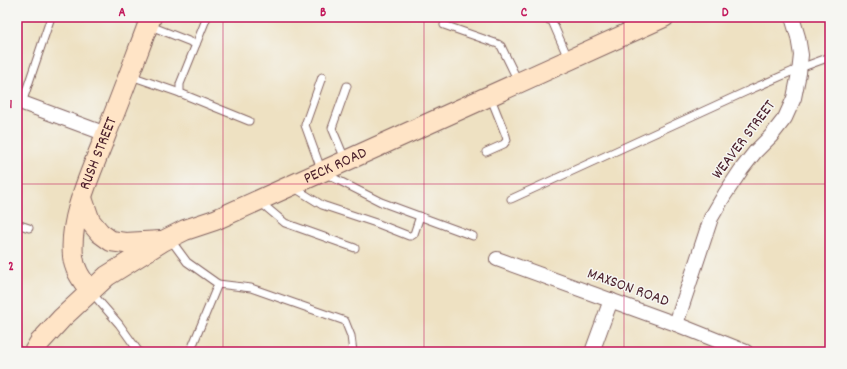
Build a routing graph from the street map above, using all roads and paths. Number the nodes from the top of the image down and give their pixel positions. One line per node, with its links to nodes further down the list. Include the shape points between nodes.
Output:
1 (51, 17): 18 (lane)
2 (207, 17): 8 (lane)
3 (539, 17): 10 (lane, via 552,21)
4 (664, 17): 10 (main road, PECK ROAD)
5 (792, 17): 11 (street, WEAVER STREET, via 801,55)
6 (150, 21): 8 (lane); 12 (main road, RUSH STREET)
7 (444, 25): 14 (lane, via 501,46)
8 (196, 44): 16 (lane, via 180,84)
9 (830, 57): 11 (lane)
10 (569, 60): 14 (main road, PECK ROAD)
11 (800, 68): 26 (lane); 38 (street, WEAVER STREET, via 794,98 785,118 741,170 724,194 712,218)
12 (129, 75): 16 (lane); 20 (main road, RUSH STREET)
13 (322, 77): 23 (lane, via 305,125)
14 (519, 83): 17 (main road, PECK ROAD)
15 (347, 86): 22 (lane, via 332,128)
16 (180, 93): 19 (lane)
17 (490, 96): 21 (lane, via 507,140); 22 (main road, PECK ROAD)
18 (19, 105): 20 (street)
19 (248, 121)
20 (106, 134): 25 (main road, RUSH STREET)
21 (486, 152)
22 (346, 161): 23 (main road, PECK ROAD)
23 (322, 172): 24 (main road, PECK ROAD); 28 (lane, via 381,202)
24 (292, 185): 27 (main road, PECK ROAD); 28 (lane, via 322,205 409,236 414,234)
25 (82, 198): 32 (main road, via 90,221 111,241 125,243); 36 (main road, RUSH STREET, via 76,218 73,257 79,276)
26 (511, 199)
27 (258, 200): 32 (main road, PECK ROAD); 33 (lane, via 285,223)
28 (420, 216): 31 (lane)
29 (17, 224): 30 (lane)
30 (29, 228)
31 (473, 236)
32 (166, 240): 35 (lane, via 187,262); 36 (main road, PECK ROAD, via 107,276)
33 (355, 248)
34 (497, 259): 37 (street, MAXSON ROAD)
35 (218, 284): 42 (lane); 43 (lane, via 251,288 344,321 351,336)
36 (90, 291): 40 (main road, PECK ROAD, via 62,318); 41 (lane)
37 (611, 300): 38 (street, MAXSON ROAD); 44 (street)
38 (676, 324): 45 (street, MAXSON ROAD)
39 (17, 349): 40 (lane)
40 (34, 351)
41 (139, 352)
42 (190, 352)
43 (353, 352)
44 (592, 352)
45 (746, 352)

